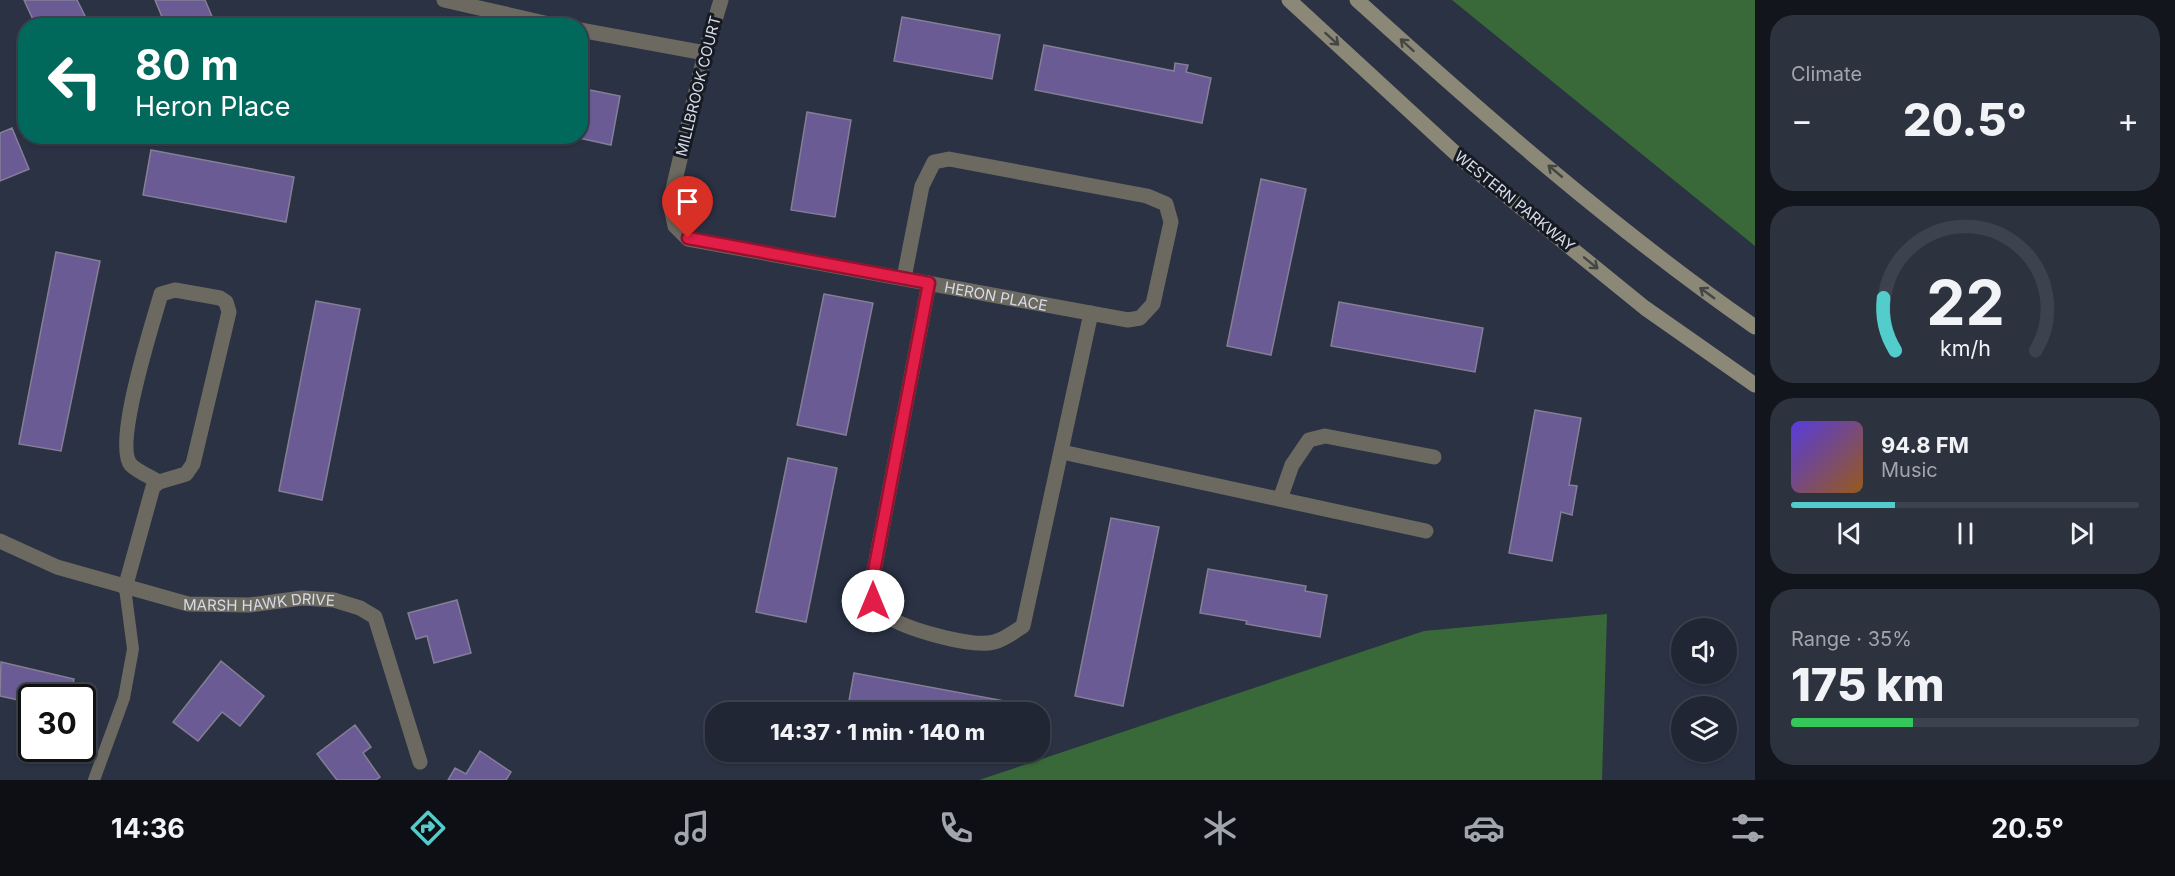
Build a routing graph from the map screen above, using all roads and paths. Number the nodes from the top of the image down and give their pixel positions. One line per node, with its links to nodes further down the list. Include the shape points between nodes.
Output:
1 (444, 0): 5 (street)
2 (721, 0): 7 (street, MILLBROOK COURT)
3 (1289, 0): 13 (main road, WESTERN PARKWAY, one-way to 13, via 1465,162 1645,308)
4 (1357, 0): 12 (main road, one-way to 4, via 1619,226 1471,104)
5 (523, 18)
6 (588, 31): 7 (street)
7 (705, 53): 8 (street, MILLBROOK COURT, via 673,189 675,226)
8 (688, 238): 9 (street, HERON PLACE)
9 (904, 278): 10 (street, HERON PLACE); 11 (street, HERON PLACE, via 922,186 934,162 948,159 1147,196 1166,204 1171,222 1153,304 1140,318 1128,320)
10 (929, 283): 11 (street, HERON PLACE); 14 (street, via 871,587 873,601 886,615 920,630 980,643 999,640 1023,626)
11 (1091, 313): 14 (street)
12 (1755, 327)
13 (1755, 385)
14 (1062, 452): 17 (street)
15 (1434, 457): 17 (street, via 1325,436 1309,440 1292,465)
16 (159, 482): 16 (street, via 130,465 124,446 138,374 161,294 175,290 220,298 229,312 193,464 186,474); 20 (street, via 150,494)
17 (1280, 500): 18 (street)
18 (1426, 531)
19 (0, 541): 20 (street, MARSH HAWK DRIVE, via 57,567)
20 (125, 588): 21 (street, MARSH HAWK DRIVE, via 188,604 250,606 302,598 333,600 360,608 375,617); 22 (lane, via 133,649 124,698)
21 (420, 762)
22 (94, 780)

